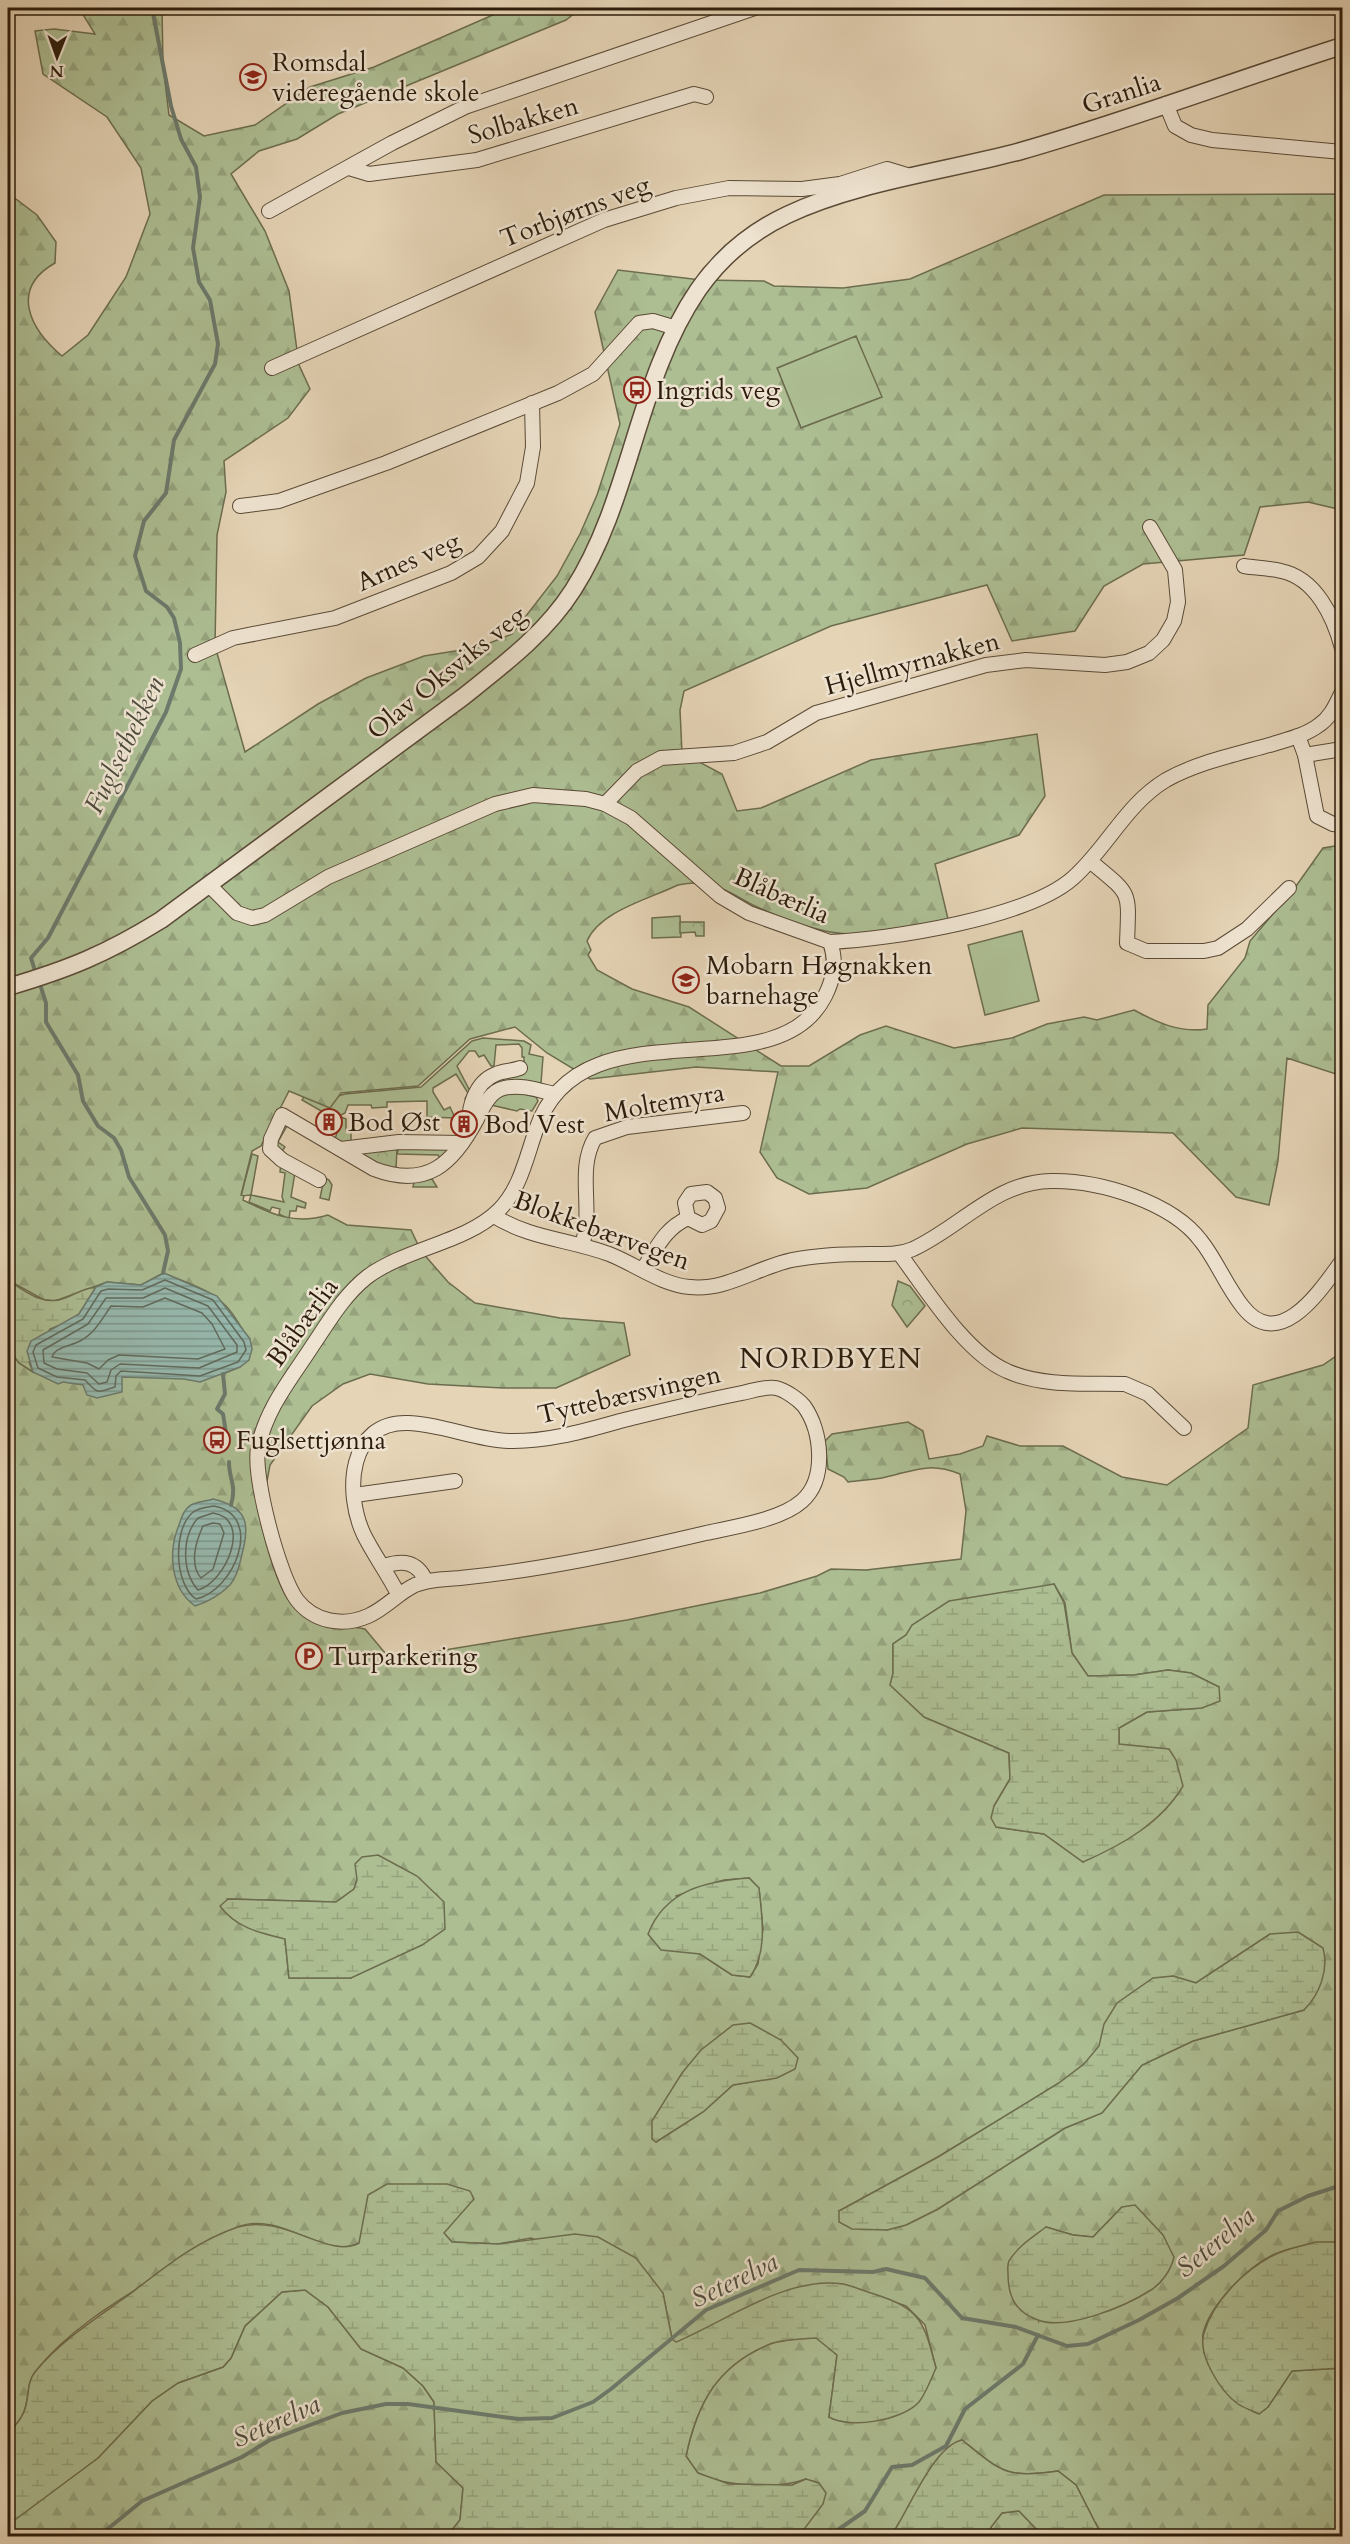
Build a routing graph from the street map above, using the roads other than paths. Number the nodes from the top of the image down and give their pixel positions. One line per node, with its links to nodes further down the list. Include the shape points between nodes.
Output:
1 (755, 8): 6 (street, Solbakken, via 465,107)
2 (1342, 46): 4 (street, Granlia)
3 (706, 97): 6 (street, Solbakken, via 694,94 477,160 369,174)
4 (1166, 104): 5 (street, via 1175,126 1200,138); 7 (street, Granlia, via 1037,146)
5 (1342, 152)
6 (349, 168): 8 (street, Solbakken)
7 (912, 177): 9 (street, Olav Oksviks veg, via 802,208 754,234 710,275); 10 (street, Torbjørns veg, via 887,169 840,184 802,189 729,188 676,198 604,220)
8 (269, 211)
9 (676, 328): 11 (street, via 653,321 639,323 593,374); 24 (street, Olav Oksviks veg, via 603,529 584,572 556,613 503,665)
10 (272, 368)
11 (532, 403): 12 (street, via 387,463 279,501); 16 (street, Arnes veg, via 533,447 526,483 502,531 478,557 451,573 335,618 233,638)
12 (240, 506)
13 (1150, 527): 21 (street, Hjellmyrnakken, via 1175,570 1178,602 1174,621 1163,640 1149,653 1105,665 1026,660 986,665 816,713 767,742 734,753 661,758 637,771)
14 (1244, 566): 15 (street, via 1283,571 1307,582 1336,624)
15 (1342, 648)
16 (195, 656)
17 (1342, 692): 18 (street, via 1333,711 1320,725)
18 (1298, 736): 20 (street); 23 (street, via 1189,769 1166,780 1133,808)
19 (1342, 749): 20 (street)
20 (1305, 755): 22 (street, via 1317,816)
21 (605, 804): 24 (street, Blåbærlia, via 533,795 495,804 328,877 265,915 252,918 237,913); 26 (street, Blåbærlia, via 631,818 720,897 750,913)
22 (1342, 825)
23 (1090, 861): 25 (street, via 1120,885 1128,899 1127,943 1146,951 1204,951 1227,944); 26 (street, via 1071,880 1021,907 907,934)
24 (210, 886): 27 (street, Olav Oksviks veg, via 116,948 78,965)
25 (1289, 888)
26 (830, 942): 29 (street, Blåbærlia, via 835,966 828,991 806,1023 789,1034 600,1064 574,1076)
27 (8, 987)
28 (520, 1068): 31 (street, via 495,1074 478,1089 470,1109)
29 (554, 1094): 31 (street, via 520,1086 502,1088 485,1103); 35 (street, Blåbærlia, via 541,1115 514,1190)
30 (743, 1113): 37 (street, Moltemyra, via 627,1127 595,1138 585,1162 589,1224)
31 (471, 1131): 32 (street)
32 (462, 1143): 33 (street, via 399,1142); 33 (street, via 436,1170 416,1177 381,1172)
33 (341, 1149): 34 (street, via 282,1115 270,1149)
34 (319, 1180)
35 (494, 1216): 37 (street, Blokkebærvegen, via 525,1233); 46 (street, Blåbærlia, via 477,1227 388,1263 348,1294 277,1398 258,1448 260,1483 277,1557 298,1602 310,1613 339,1623 367,1617)
36 (688, 1218): 40 (street, via 661,1237)
37 (582, 1245): 40 (street, Blokkebærvegen)
38 (899, 1253): 39 (street, Blokkebærvegen, via 923,1244 1000,1194 1050,1181 1122,1193 1177,1217 1201,1240 1244,1308 1264,1321 1284,1321 1299,1313); 40 (street, Blokkebærvegen, via 791,1260 707,1287 676,1284); 41 (street, via 960,1332 983,1356 1005,1371 1031,1379 1138,1388)
39 (1342, 1261)
40 (643, 1269)
41 (1184, 1428)
42 (454, 1481): 43 (street)
43 (355, 1495): 44 (street, Tyttebærsvingen, via 365,1537); 45 (street, Tyttebærsvingen, via 352,1475 359,1449 371,1434 387,1426 408,1423 501,1441 535,1441 692,1403 776,1388 806,1408 816,1431 818,1475 802,1501 785,1511 627,1552 490,1575)
44 (384, 1566): 45 (street, via 406,1562 416,1566); 46 (street, Tyttebærsvingen)
45 (426, 1581): 46 (street, Tyttebærsvingen)
46 (398, 1594)

